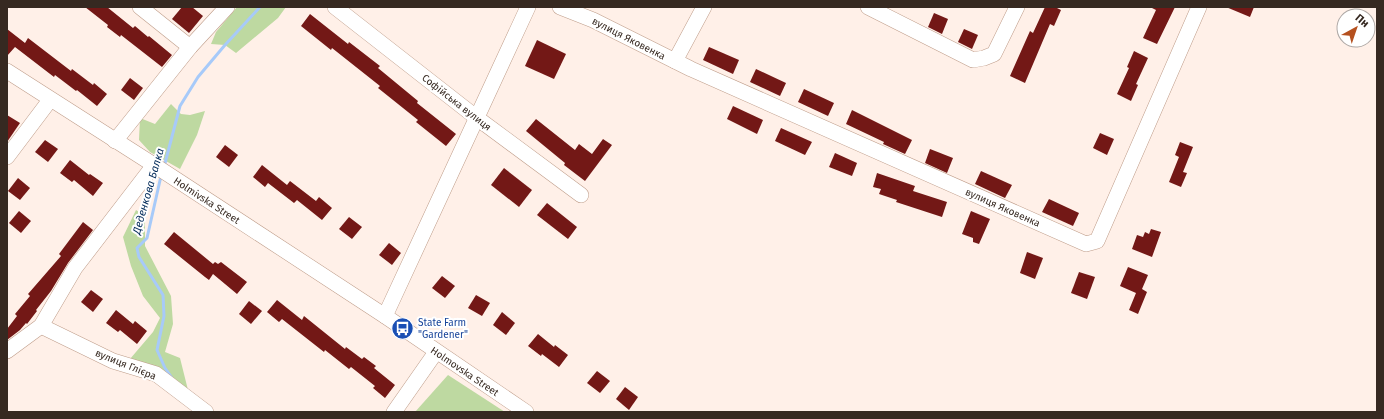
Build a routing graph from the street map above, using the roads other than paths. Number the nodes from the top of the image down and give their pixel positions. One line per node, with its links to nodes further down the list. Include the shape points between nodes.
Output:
1 (140, 7): 11 (street)
2 (227, 7): 11 (street)
3 (335, 7): 15 (street, Софійська вулиця)
4 (528, 7): 15 (street)
5 (560, 7): 10 (street, вулиця Яковенка)
6 (704, 7): 12 (street, вулиця Яковенка)
7 (868, 7): 8 (street, via 973,60 994,54)
8 (1017, 7)
9 (1199, 7): 12 (street, вулиця Яковенка, via 1097,241 1086,244)
10 (596, 13): 12 (street, вулиця Яковенка)
11 (190, 47): 16 (street)
12 (675, 61)
13 (7, 71): 14 (street, Holmivska Street)
14 (50, 100): 16 (street, Holmivska Street); 17 (street)
15 (477, 118): 19 (street, Софійська вулиця); 20 (street)
16 (115, 141): 18 (street, Holmivska Street)
17 (7, 157)
18 (154, 165): 20 (street, Holmivska Street); 21 (street, via 75,268)
19 (581, 195)
20 (385, 316): 23 (street, Holmovska Street)
21 (41, 326): 22 (street); 24 (street, вулиця Глієра, via 113,361 156,374)
22 (7, 351)
23 (436, 352): 25 (street); 26 (street, Holmovska Street)
24 (206, 412)
25 (394, 412)
26 (526, 412)

